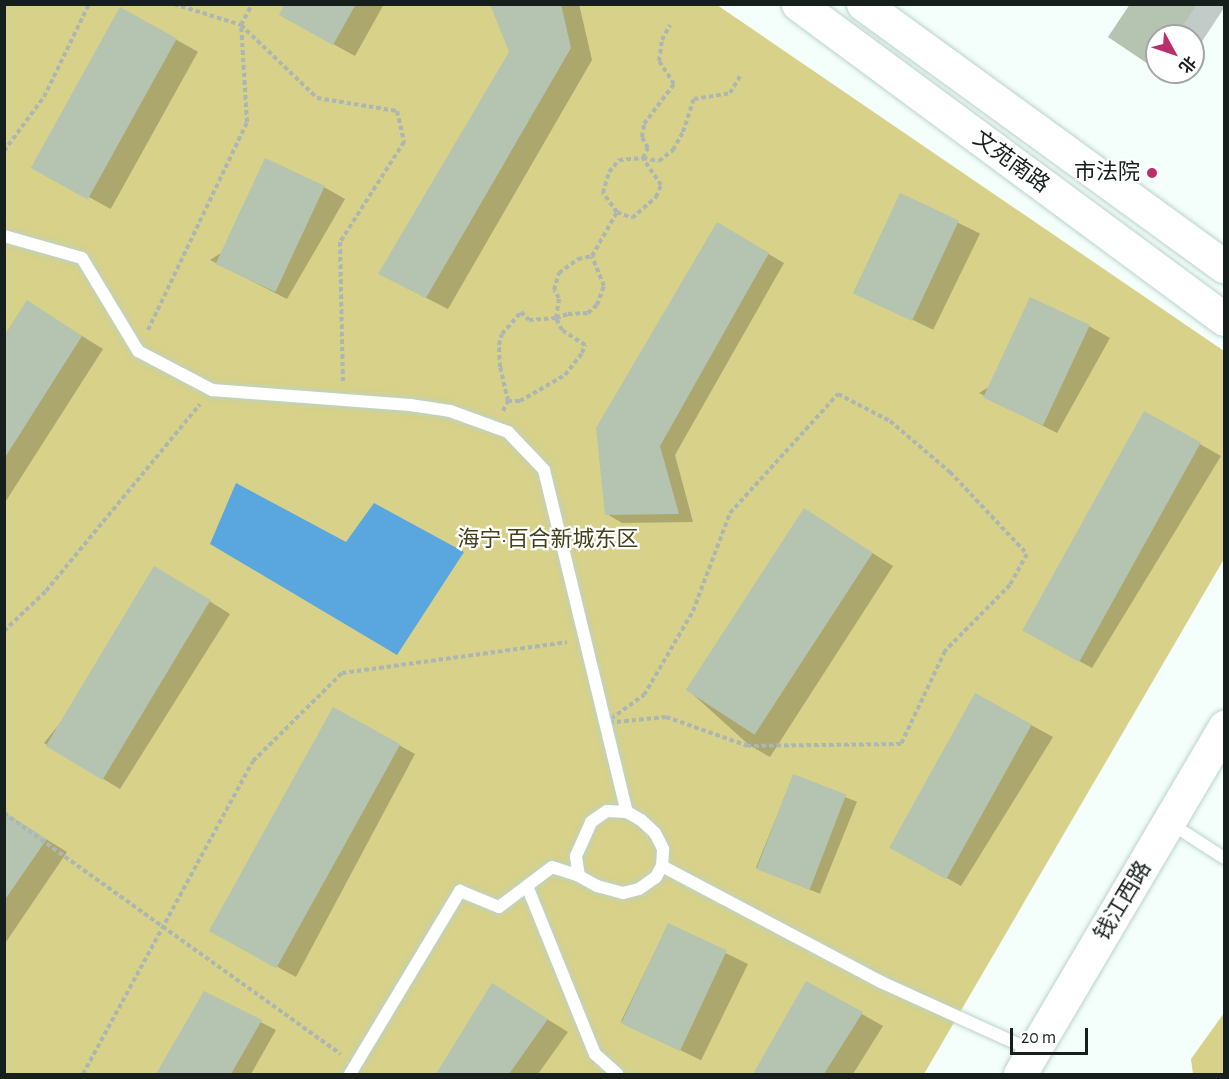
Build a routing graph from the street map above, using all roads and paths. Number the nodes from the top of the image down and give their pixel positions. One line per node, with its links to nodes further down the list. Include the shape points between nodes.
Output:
1 (88, 4): 9 (path, via 44,97)
2 (174, 4): 6 (path)
3 (252, 4): 6 (path)
4 (798, 4): 16 (main road, 文苑南路)
5 (863, 4): 14 (main road, 文苑南路)
6 (241, 25): 17 (path, via 247,122); 19 (path, via 317,98 397,111 404,142 340,242)
7 (669, 25): 10 (path, via 659,61 674,84 644,124 642,137 648,148)
8 (741, 75): 10 (path, via 730,93 694,99 673,150 659,160)
9 (4, 152)
10 (643, 158): 11 (path, via 619,160 609,172 603,193); 11 (path, via 661,185 656,197 632,218)
11 (617, 212): 13 (path)
12 (4, 236): 17 (lane, via 82,258)
13 (592, 256): 15 (path, via 578,259 559,273 554,290 559,298); 15 (path, via 604,286 602,297 588,313)
14 (1224, 266)
15 (556, 318): 20 (path, via 529,320 521,312 502,334 500,367); 20 (path, via 567,335 585,345 582,353 565,375 520,400)
16 (1224, 319)
17 (138, 351): 18 (lane)
18 (212, 390): 19 (lane); 22 (path, via 46,591)
19 (343, 400): 21 (lane, via 450,411)
20 (508, 401): 21 (path)
21 (495, 427): 23 (lane, via 508,432 544,470)
22 (4, 631)
23 (585, 640): 24 (lane); 35 (path, via 342,674 253,761)
24 (605, 723): 24 (path, via 666,717 748,746 901,744 945,651 1010,585 1027,554 950,472 890,422 838,394 730,513 693,611 650,685 644,694); 26 (lane)
25 (1220, 745): 28 (main road, 钱江西路)
26 (627, 812): 30 (lane, via 655,833 663,849); 31 (lane, via 607,811 591,822 576,856)
27 (4, 813): 34 (path)
28 (1169, 822): 29 (lane); 33 (main road, 钱江西路)
29 (1224, 858)
30 (663, 866): 31 (lane, via 656,877 639,889 623,892 597,886); 33 (lane)
31 (579, 876): 32 (lane, via 552,867)
32 (527, 886): 34 (lane, via 499,907 460,891); 36 (lane, via 595,1054)
33 (1027, 1063)
34 (353, 1070)
35 (83, 1074)
36 (617, 1074)

